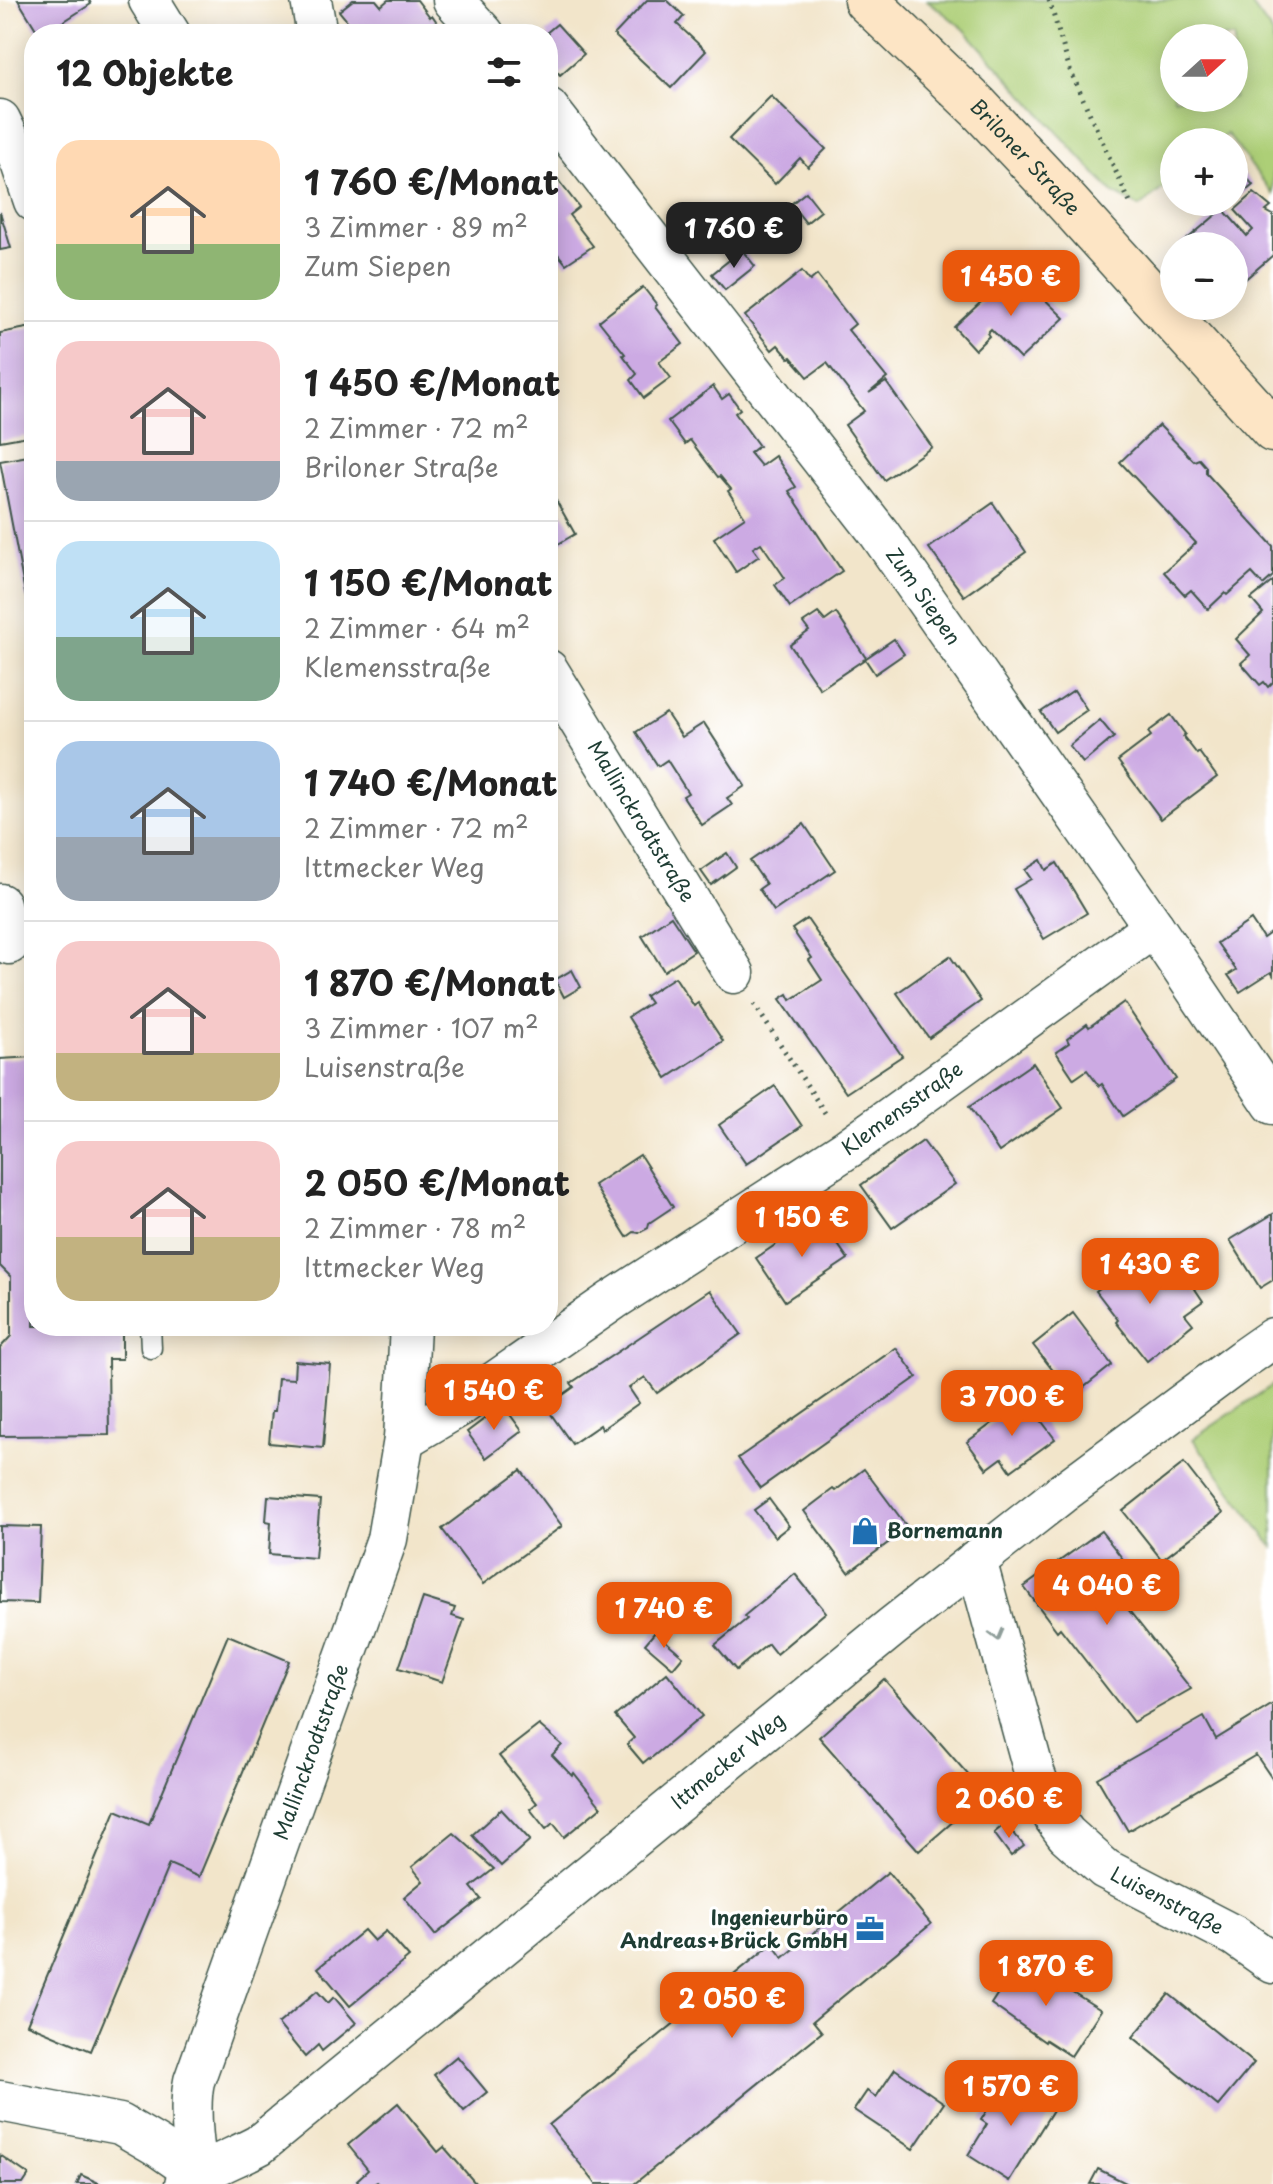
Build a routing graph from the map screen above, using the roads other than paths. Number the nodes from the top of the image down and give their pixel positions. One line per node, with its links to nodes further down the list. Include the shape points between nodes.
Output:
1 (149, 0): 5 (street)
2 (311, 0): 6 (street)
3 (453, 0): 7 (street)
4 (866, 0): 11 (main road, Briloner Straße, via 978,107)
5 (164, 24)
6 (315, 24)
7 (475, 24)
8 (0, 120): 10 (street)
9 (558, 121): 14 (street, Zum Siepen, via 879,533)
10 (24, 172)
11 (1273, 430)
12 (558, 686): 16 (street, Mallinckrodtstraße)
13 (0, 904): 15 (street)
14 (1154, 927): 17 (street, Zum Siepen); 22 (street, Klemensstraße, via 848,1148)
15 (14, 943)
16 (734, 973)
17 (1273, 1104)
18 (150, 1336): 21 (lane)
19 (409, 1336): 22 (street, Mallinckrodtstraße)
20 (1273, 1338): 23 (street, Ittmecker Weg)
21 (151, 1348)
22 (404, 1439): 26 (street, Mallinckrodtstraße, via 383,1554 194,2081)
23 (976, 1560): 24 (street, Luisenstraße, one-way to 24, via 1034,1772 1066,1834 1105,1869 1235,1936); 26 (street, Ittmecker Weg, via 259,2145)
24 (1273, 1963)
25 (0, 2101): 26 (street, via 120,2124 156,2145)
26 (195, 2181)

